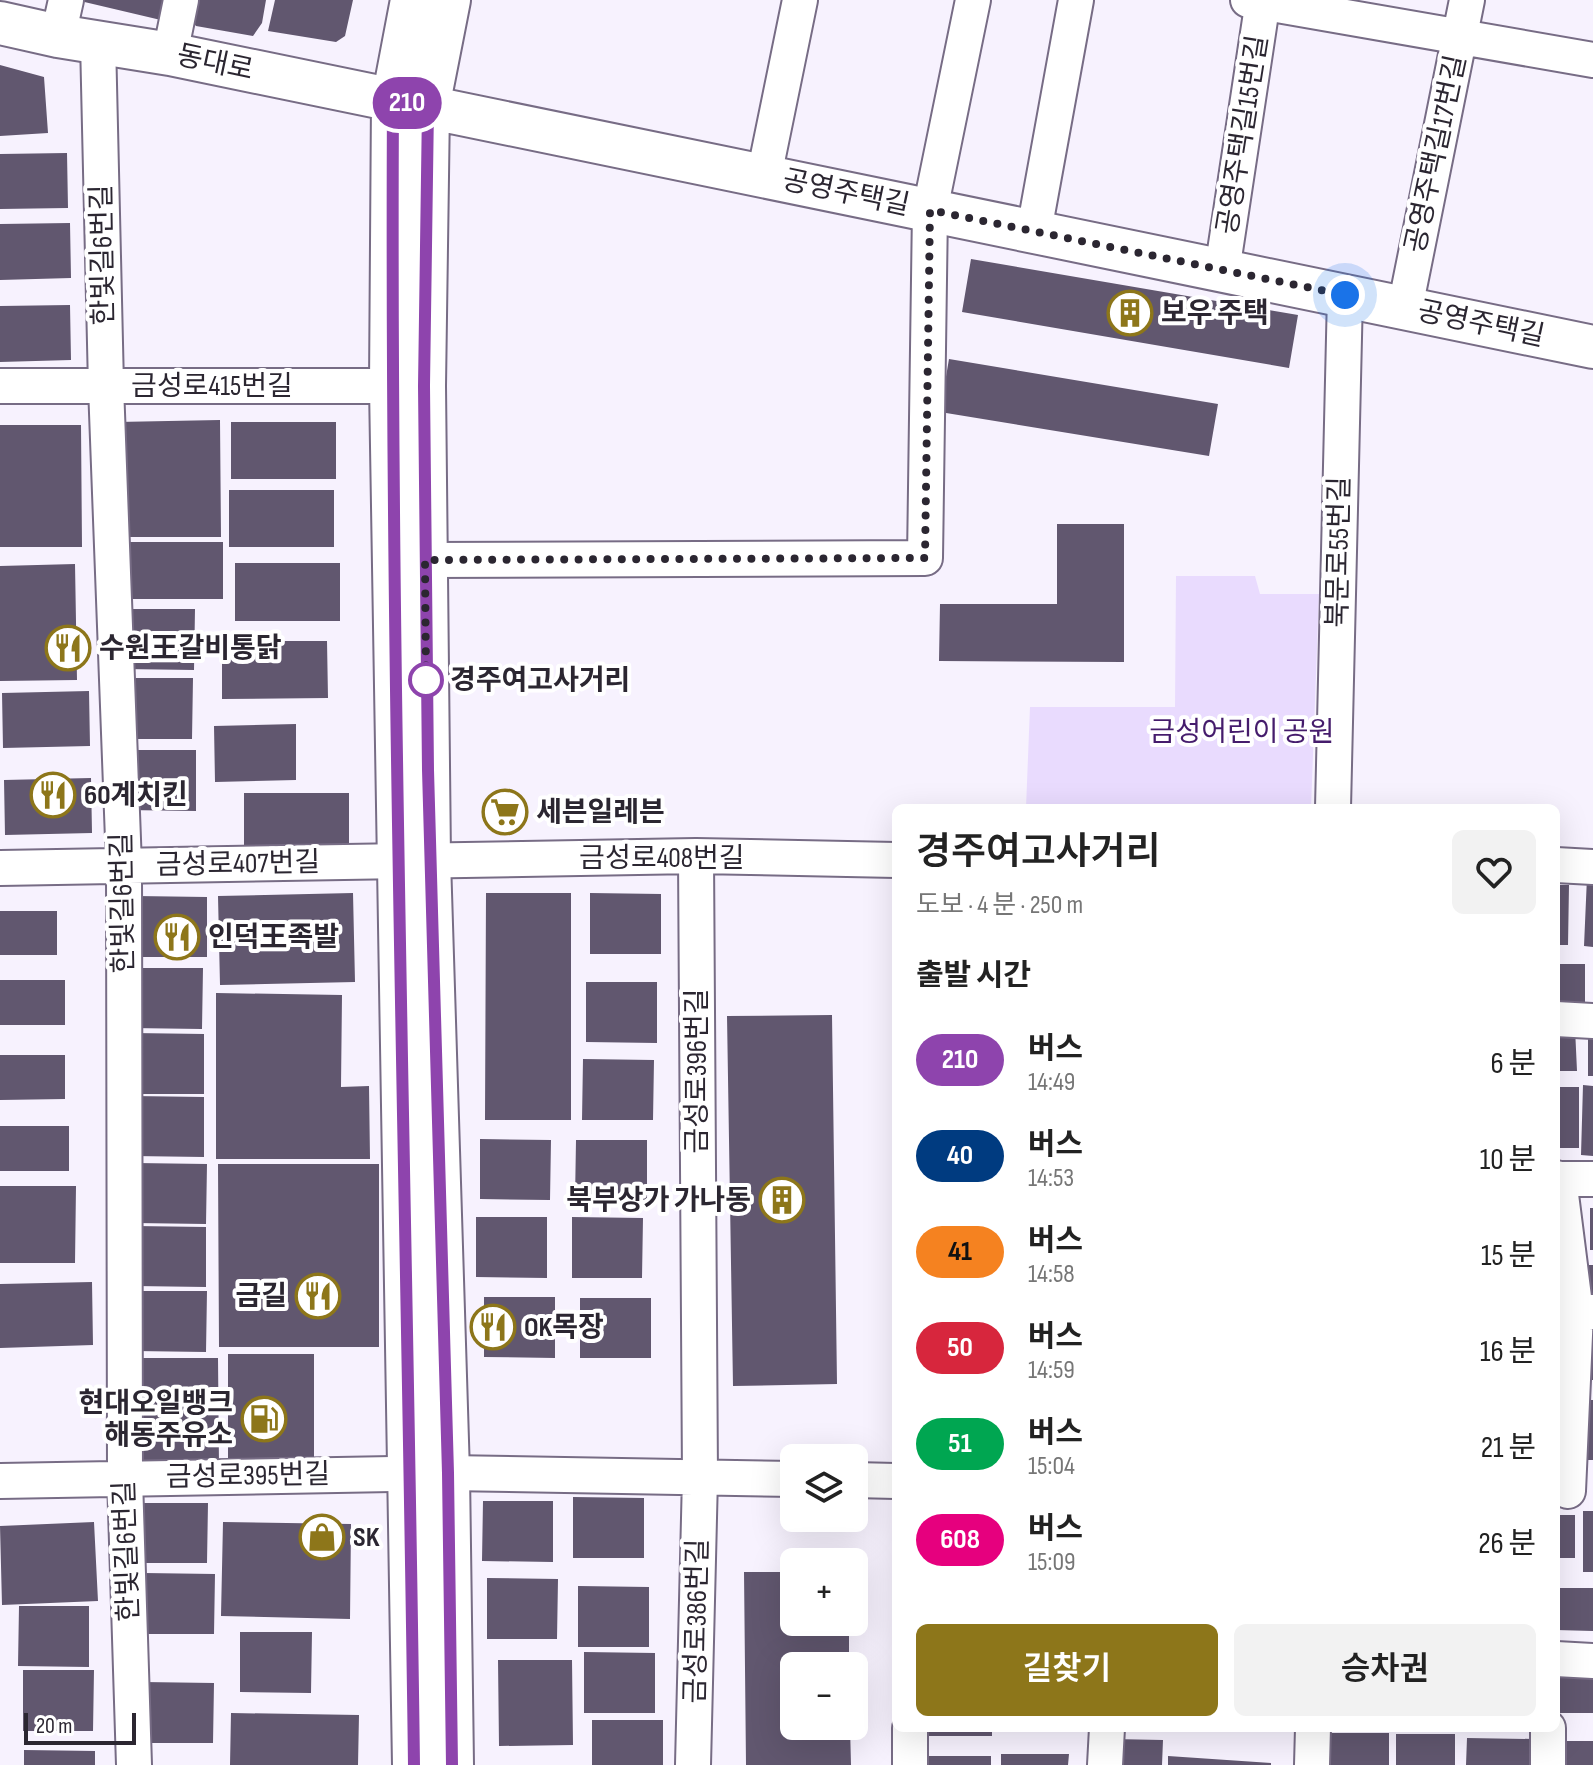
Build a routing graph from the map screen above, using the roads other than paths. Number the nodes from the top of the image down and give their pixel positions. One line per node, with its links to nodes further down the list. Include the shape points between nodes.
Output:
1 (181, 0): 12 (street)
2 (412, 0): 14 (street)
3 (449, 0): 14 (street)
4 (800, 0): 15 (street)
5 (973, 0): 16 (street)
6 (1076, 0): 17 (street)
7 (1467, 0): 11 (street, 공영주택길17번길)
8 (1258, 1): 11 (street); 18 (street, 공영주택길15번길)
9 (0, 23): 10 (street, 동대로)
10 (74, 26): 12 (street, 동대로); 23 (street, 한빛길6번길)
11 (1460, 37): 13 (street); 20 (street, 공영주택길17번길)
12 (170, 54): 14 (street, 동대로)
13 (1593, 60)
14 (411, 103): 15 (street, 공영주택길); 24 (street)
15 (764, 176): 16 (street, 공영주택길)
16 (930, 210): 17 (street, 공영주택길); 25 (street, via 925,558)
17 (1034, 231): 18 (street, 공영주택길)
18 (1222, 271): 19 (street, 공영주택길)
19 (1345, 295): 20 (street, 공영주택길); 26 (street, 북문로55번길)
20 (1405, 308): 21 (street, 공영주택길)
21 (1593, 347)
22 (0, 386): 23 (street, 금성로415번길)
23 (106, 386): 24 (street, 금성로415번길); 31 (street, 한빛길6번길)
24 (408, 386): 25 (street); 29 (street)
25 (425, 560): 29 (street)
26 (1333, 804)
27 (696, 856): 28 (street, 금성로408번길); 29 (street, 금성로408번길); 41 (street, 금성로396번길)
28 (892, 860)
29 (413, 861): 31 (street, 금성로407번길); 40 (street)
30 (1560, 865): 32 (street)
31 (124, 866): 33 (street, 금성로407번길); 42 (street, 한빛길6번길)
32 (1593, 867)
33 (0, 868)
34 (1560, 1019): 35 (street)
35 (1593, 1021)
36 (1560, 1178): 37 (street)
37 (1593, 1179)
38 (1560, 1192): 39 (street)
39 (1585, 1313): 47 (street)
40 (428, 1473): 41 (street); 42 (street, 금성로395번길); 55 (street); 56 (street)
41 (700, 1477): 43 (street); 57 (street, 금성로386번길)
42 (125, 1479): 45 (street, 금성로395번길); 54 (street, 한빛길6번길)
43 (780, 1479)
44 (868, 1480): 46 (street)
45 (0, 1481)
46 (892, 1481)
47 (1572, 1491)
48 (1560, 1659): 49 (street)
49 (1593, 1661)
50 (910, 1732): 58 (street)
51 (1107, 1732): 59 (street)
52 (1313, 1732): 60 (street)
53 (1548, 1732): 61 (street)
54 (134, 1765)
55 (414, 1765)
56 (452, 1765)
57 (693, 1765)
58 (910, 1765)
59 (1105, 1765)
60 (1312, 1765)
61 (1548, 1765)

